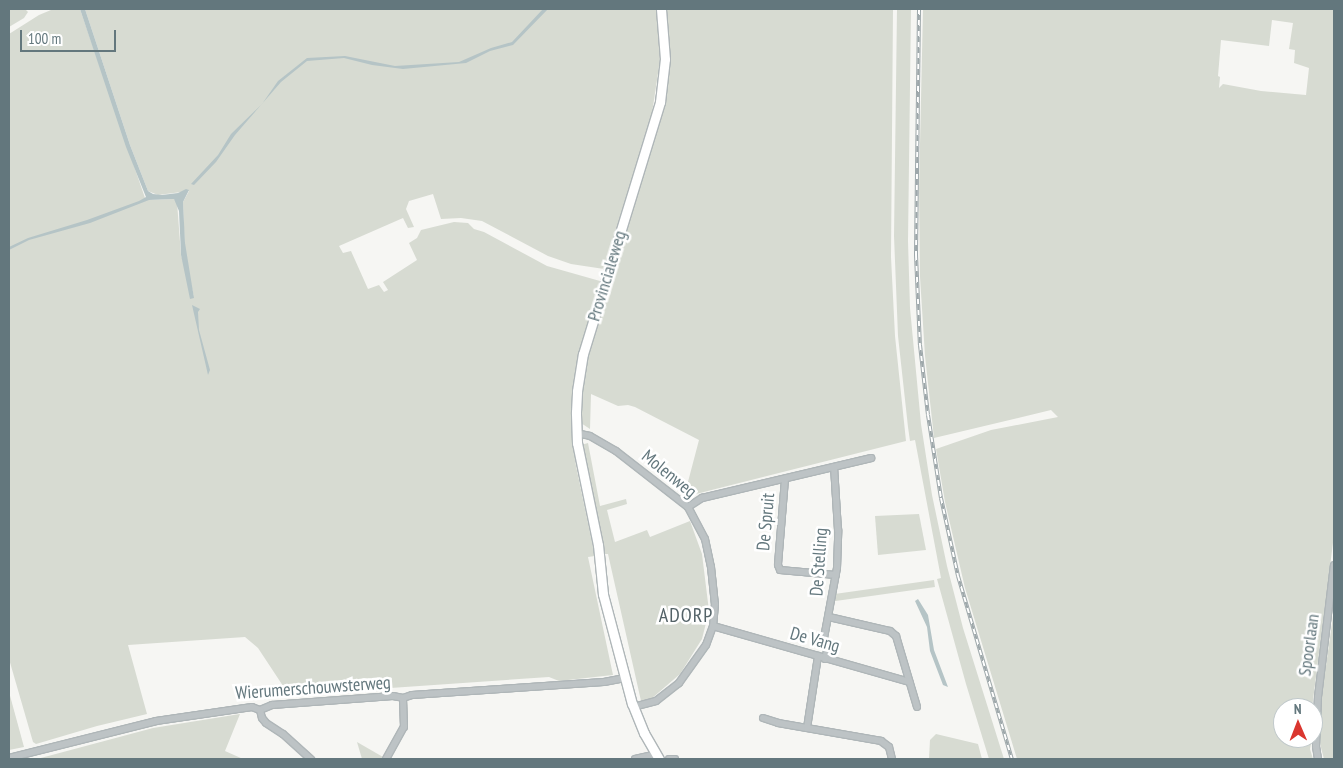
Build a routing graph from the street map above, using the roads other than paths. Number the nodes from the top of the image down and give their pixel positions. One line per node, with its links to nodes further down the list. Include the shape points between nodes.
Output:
1 (661, 9): 2 (main road, Provincialeweg, via 665,59 660,102 584,354 577,391)
2 (576, 433): 6 (street, Molenweg, via 590,436 616,452); 12 (main road, Provincialeweg, via 606,572 610,611)
3 (871, 458): 4 (street)
4 (834, 466): 5 (street); 8 (street, De Stelling, via 838,530)
5 (785, 479): 6 (street, via 702,498); 8 (street, De Spruit, via 780,570)
6 (688, 507): 10 (street, Molenweg, via 705,539 711,567 715,604)
7 (1334, 566): 28 (street, Spoorlaan, via 1318,697)
8 (836, 576): 9 (street, De Stelling)
9 (829, 617): 11 (street, De Stelling, via 824,638 827,651); 13 (street, De Vang, via 890,631 896,636)
10 (713, 626): 11 (street, De Vang); 15 (street, Molenweg, via 706,645 679,683 656,701)
11 (821, 658): 13 (street, De Vang); 19 (street, De Stelling)
12 (624, 678): 14 (street, Wierumerschouwsterweg); 15 (main road, Provincialeweg)
13 (909, 682): 16 (street, De Vang)
14 (403, 698): 17 (street, Wierumerschouwsterweg, via 392,696 272,705); 23 (street, via 404,727)
15 (633, 707): 20 (main road, Provincialeweg)
16 (917, 707)
17 (260, 710): 21 (street, Wierumerschouwsterweg, via 252,707 156,721); 22 (street, via 266,723)
18 (763, 718): 19 (street)
19 (807, 728): 27 (street, via 881,742 888,747)
20 (657, 756): 24 (street)
21 (9, 758)
22 (311, 759)
23 (386, 759)
24 (635, 759)
25 (669, 759): 26 (street)
26 (675, 759)
27 (892, 759)
28 (1318, 759)

